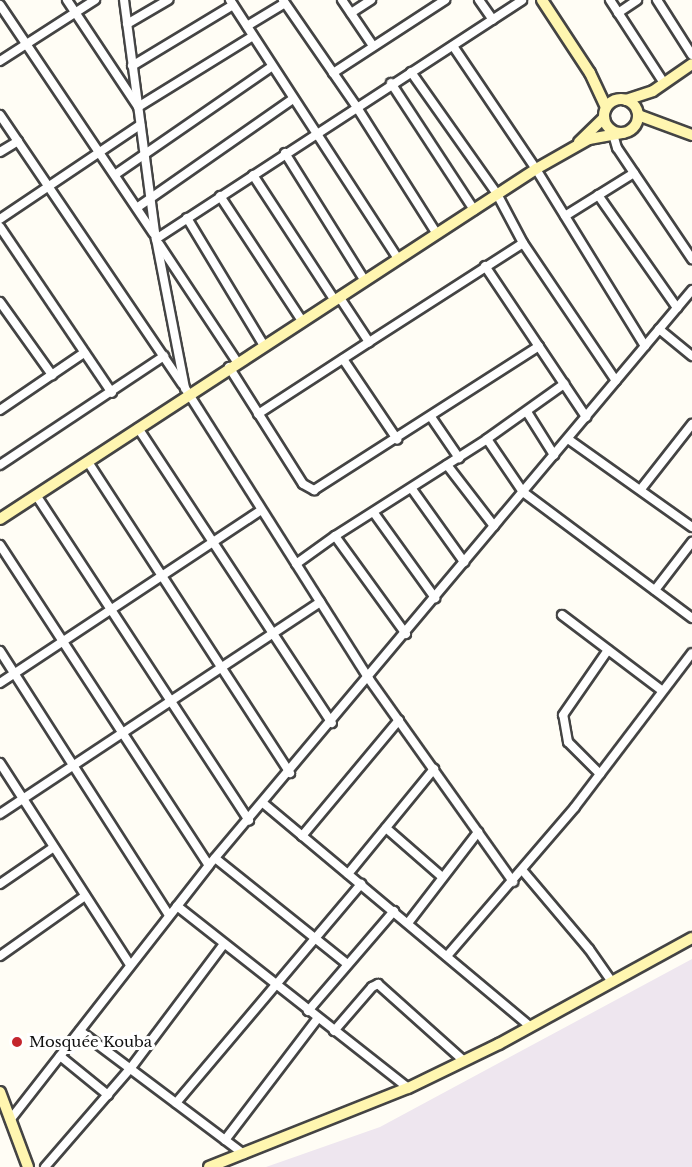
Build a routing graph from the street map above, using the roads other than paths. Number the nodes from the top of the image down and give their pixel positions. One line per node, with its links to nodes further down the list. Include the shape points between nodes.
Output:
1 (67, 0): 17 (street)
2 (95, 0): 17 (street)
3 (124, 0): 21 (street)
4 (168, 0): 21 (street)
5 (342, 0): 18 (street)
6 (371, 0): 18 (street)
7 (445, 0): 25 (street)
8 (479, 0): 20 (street)
9 (522, 0): 20 (street)
10 (610, 0): 19 (street)
11 (637, 0): 19 (street)
12 (657, 0): 27 (street)
13 (284, 1): 22 (street); 33 (street)
14 (231, 2): 22 (street); 30 (street)
15 (548, 2): 35 (street)
16 (0, 5): 24 (street)
17 (76, 13): 24 (street); 42 (street)
18 (351, 13): 25 (street)
19 (618, 13): 37 (street)
20 (492, 20): 26 (street)
21 (127, 24): 30 (street)
22 (247, 26): 23 (street)
23 (253, 36): 31 (street); 42 (street)
24 (26, 45): 28 (street); 53 (street)
25 (373, 46): 33 (street)
26 (453, 46): 32 (street); 57 (street)
27 (692, 55)
28 (0, 61)
29 (692, 64): 34 (street)
30 (132, 66): 42 (street)
31 (271, 67): 39 (street); 56 (street)
32 (411, 72): 36 (street); 62 (street)
33 (333, 73): 41 (street)
34 (687, 73): 37 (street)
35 (590, 74): 40 (street); 43 (street)
36 (391, 83): 41 (street); 67 (street)
37 (664, 83): 38 (street)
38 (653, 91): 40 (street); 44 (street)
39 (292, 99): 49 (street); 65 (street)
40 (621, 100): 43 (street); 44 (street)
41 (356, 106): 49 (street); 72 (street)
42 (138, 107): 46 (street)
43 (605, 113): 48 (street, via 609,128); 52 (street)
44 (638, 114): 47 (street); 48 (street)
45 (0, 115): 51 (street)
46 (140, 125): 53 (street); 56 (street)
47 (662, 126): 48 (street); 50 (street)
48 (623, 131): 52 (street); 58 (street, via 617,148)
49 (316, 135): 55 (street); 75 (street)
50 (692, 135)
51 (18, 141): 54 (street); 61 (street)
52 (574, 146): 57 (street)
53 (100, 151): 59 (street); 61 (street)
54 (0, 152)
55 (285, 153): 60 (street); 78 (street)
56 (144, 156): 59 (street); 65 (street)
57 (536, 169): 62 (street); 68 (street)
58 (634, 173): 63 (street); 76 (street)
59 (116, 174): 66 (street)
60 (253, 175): 64 (street); 80 (street)
61 (49, 186): 70 (street); 90 (street)
62 (497, 194): 67 (street); 74 (street)
63 (598, 195): 68 (street); 82 (street)
64 (220, 196): 69 (street); 83 (street)
65 (150, 198): 66 (street); 73 (street)
66 (138, 207): 73 (street)
67 (474, 210): 72 (street)
68 (565, 216): 88 (street)
69 (187, 218): 73 (street); 86 (street)
70 (0, 219)
71 (0, 227): 89 (street)
72 (437, 234): 75 (street)
73 (156, 239): 93 (street); 97 (street)
74 (523, 243): 77 (street); 95 (street)
75 (398, 259): 78 (street)
76 (692, 259)
77 (485, 266): 85 (street); 87 (street)
78 (365, 281): 80 (street)
79 (692, 290): 82 (street)
80 (337, 299): 83 (street); 85 (street)
81 (0, 302): 94 (street)
82 (676, 308): 84 (street)
83 (302, 321): 86 (street)
84 (659, 329): 88 (street); 91 (street)
85 (369, 342): 92 (street)
86 (263, 344): 93 (street)
87 (539, 346): 96 (street); 102 (street)
88 (645, 346): 95 (street)
89 (84, 353): 94 (street); 98 (street)
90 (164, 356): 97 (street); 98 (street)
91 (692, 356)
92 (343, 359): 101 (street); 107 (street)
93 (233, 365): 97 (street); 101 (street)
94 (52, 375): 99 (street)
95 (616, 381): 103 (street)
96 (564, 384): 100 (street); 103 (street)
97 (187, 391): 105 (street); 118 (street)
98 (112, 393): 112 (street)
99 (0, 410)
100 (527, 412): 108 (street); 109 (street)
101 (258, 414): 107 (street, via 303,484 314,490)
102 (431, 417): 107 (street); 110 (street)
103 (586, 417): 106 (street)
104 (692, 424): 115 (street)
105 (138, 428): 111 (street); 125 (street)
106 (568, 438): 109 (street); 115 (street)
107 (397, 440)
108 (487, 440): 110 (street); 116 (street)
109 (554, 455): 116 (street)
110 (459, 458): 113 (street)
111 (88, 462): 117 (street); 129 (street)
112 (0, 465)
113 (447, 465): 114 (street); 121 (street)
114 (412, 489): 119 (street); 127 (street)
115 (641, 489): 122 (street)
116 (523, 492): 121 (street); 130 (street)
117 (36, 495): 120 (street); 133 (street)
118 (261, 510): 125 (street); 128 (street)
119 (374, 513): 123 (street); 131 (street)
120 (0, 519)
121 (494, 526): 127 (street)
122 (692, 527)
123 (335, 536): 128 (street); 136 (street)
124 (692, 542): 130 (street)
125 (212, 543): 129 (street); 137 (street)
126 (0, 545): 138 (street)
127 (464, 562): 131 (street)
128 (296, 564): 132 (street)
129 (162, 576): 133 (street); 142 (street)
130 (655, 590): 135 (street)
131 (435, 598): 136 (street)
132 (320, 602): 137 (street); 144 (street)
133 (112, 610): 138 (street); 147 (street)
134 (562, 615): 139 (street)
135 (692, 618)
136 (406, 634): 144 (street)
137 (271, 635): 142 (street); 149 (street)
138 (63, 642): 143 (street); 150 (street)
139 (608, 650): 146 (street); 155 (street, via 563,715 568,742)
140 (0, 651): 143 (street)
141 (692, 653): 146 (street)
142 (222, 667): 147 (street); 154 (street)
143 (14, 673): 145 (street); 152 (street)
144 (369, 679): 148 (street); 149 (street)
145 (0, 683)
146 (661, 690): 155 (street)
147 (173, 700): 150 (street); 159 (street)
148 (399, 720): 153 (street); 162 (street)
149 (332, 723): 154 (street)
150 (122, 736): 152 (street); 164 (street)
151 (0, 762): 156 (street)
152 (72, 768): 156 (street); 174 (street)
153 (434, 770): 160 (street); 161 (street)
154 (290, 772): 157 (street)
155 (600, 774): 165 (street)
156 (23, 799): 158 (street); 163 (street)
157 (263, 803): 159 (street); 162 (street)
158 (0, 814)
159 (249, 820): 164 (street)
160 (386, 828): 166 (street); 167 (street)
161 (478, 832): 167 (street); 168 (street)
162 (302, 836): 166 (street)
163 (54, 847): 169 (street); 171 (street)
164 (212, 862): 172 (street); 176 (street)
165 (523, 871): 168 (street); 183 (street, via 590,949)
166 (348, 874): 170 (street)
167 (441, 876): 175 (street)
168 (513, 882): 180 (street)
169 (0, 884)
170 (361, 884): 173 (street); 176 (street)
171 (85, 896): 179 (street); 182 (street)
172 (177, 906): 174 (street); 178 (street)
173 (394, 911): 175 (street); 181 (street)
174 (169, 915): 182 (street)
175 (408, 923): 180 (street)
176 (316, 937): 181 (street); 184 (street)
177 (692, 938): 183 (street)
178 (223, 945): 184 (street); 192 (street)
179 (0, 956)
180 (447, 956): 187 (street)
181 (346, 963): 185 (street)
182 (130, 965): 188 (street)
183 (612, 982): 187 (street)
184 (275, 985): 185 (street); 196 (street)
185 (308, 1011): 186 (street)
186 (318, 1018): 189 (street); 198 (street)
187 (530, 1026): 191 (street)
188 (80, 1031): 190 (street); 192 (street)
189 (334, 1031): 191 (street, via 378,984); 193 (street)
190 (60, 1056): 194 (street); 197 (street)
191 (464, 1060): 193 (street)
192 (130, 1069): 194 (street); 196 (street)
193 (408, 1088): 199 (street)
194 (108, 1095): 201 (street)
195 (1, 1098): 197 (street)
196 (176, 1103): 198 (street)
197 (10, 1120): 200 (street)
198 (225, 1140): 199 (street)
199 (244, 1155): 202 (street)
200 (28, 1167)
201 (45, 1167)
202 (210, 1167)

